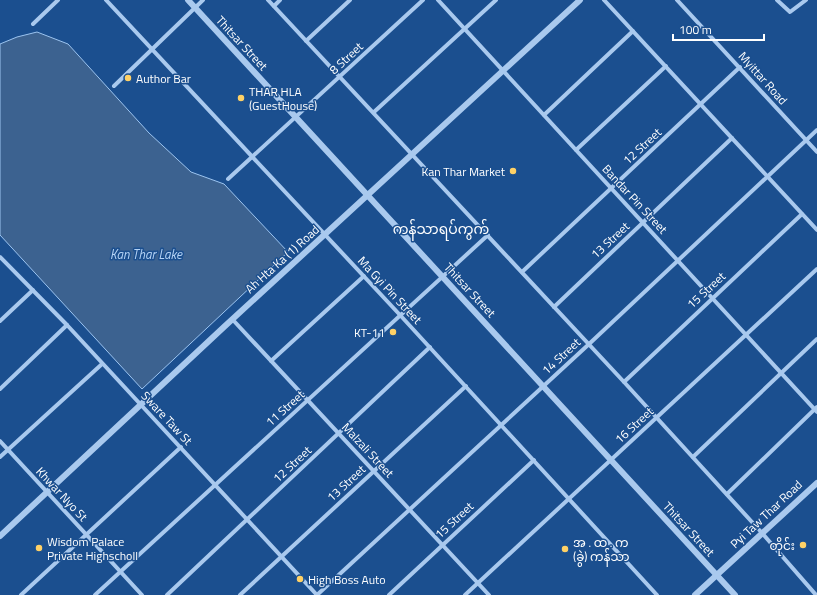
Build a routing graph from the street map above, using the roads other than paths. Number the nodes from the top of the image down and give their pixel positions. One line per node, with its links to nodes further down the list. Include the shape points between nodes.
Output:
1 (58, 0): 18 (street)
2 (106, 0): 22 (street, Ma Gyi Pin Street)
3 (188, 0): 17 (street, Thitsar Street)
4 (203, 0): 17 (street)
5 (268, 0): 16 (street)
6 (280, 0): 16 (street)
7 (350, 0): 21 (street)
8 (423, 0): 26 (street, 8 Street)
9 (438, 0): 19 (street, Bandar Pin Street)
10 (496, 0): 19 (street)
11 (580, 0): 25 (street, Ah Hta Ka (1) Road)
12 (604, 0): 20 (street)
13 (677, 0): 24 (street, Myittar Road)
14 (777, 0): 15 (street, via 790,12)
15 (806, 0)
16 (274, 6): 21 (street)
17 (195, 7): 22 (street); 31 (street, Thitsar Street)
18 (33, 24)
19 (464, 29): 25 (street, Bandar Pin Street); 29 (street)
20 (633, 31): 23 (street); 30 (street)
21 (306, 41): 26 (street)
22 (152, 48): 27 (street); 38 (street, Ma Gyi Pin Street)
23 (666, 66): 28 (street); 35 (street)
24 (740, 67): 28 (street, 12 Street); 34 (street, Myittar Road)
25 (504, 71): 30 (street, Bandar Pin Street); 37 (street, Ah Hta Ka (1) Road)
26 (340, 76): 29 (street); 31 (street, 8 Street)
27 (114, 86)
28 (701, 104): 33 (street); 41 (street, 12 Street)
29 (374, 112): 37 (street)
30 (544, 115): 35 (street, Bandar Pin Street)
31 (296, 117): 38 (street, 8 Street); 42 (street, Thitsar Street)
32 (817, 130): 34 (street, 14 Street)
33 (732, 138): 39 (street); 44 (street, 13 Street)
34 (807, 141): 36 (street, Myittar Road); 39 (street, 14 Street)
35 (576, 150): 41 (street, Bandar Pin Street)
36 (817, 152)
37 (414, 154): 42 (street, Ah Hta Ka (1) Road); 46 (street)
38 (252, 158): 40 (street, 8 Street); 47 (street, Ma Gyi Pin Street)
39 (768, 177): 43 (street); 49 (street, 14 Street)
40 (228, 179)
41 (612, 188): 44 (street, Bandar Pin Street); 51 (street, 12 Street)
42 (368, 196): 47 (street, Ah Hta Ka (1) Road); 53 (street, Thitsar Street)
43 (802, 214): 45 (street); 55 (street, 15 Street)
44 (643, 222): 49 (street, Bandar Pin Street); 56 (street, 13 Street)
45 (817, 230)
46 (488, 234): 51 (street); 53 (street, 11 Street)
47 (325, 235): 52 (street, Ma Gyi Pin Street); 58 (street, Ah Hta Ka (1) Road)
48 (0, 257): 54 (street, Sware Taw St)
49 (679, 260): 55 (street, Bandar Pin Street); 63 (street, 14 Street)
50 (817, 269): 61 (street, 16 Street)
51 (522, 272): 56 (street)
52 (364, 276): 57 (street, Ma Gyi Pin Street); 65 (street)
53 (442, 276): 57 (street, 11 Street); 70 (street, Thitsar Street)
54 (32, 290): 59 (street); 60 (street, Sware Taw St)
55 (713, 298): 61 (street, Bandar Pin Street); 68 (street, 15 Street)
56 (554, 307): 63 (street)
57 (400, 315): 64 (street, Ma Gyi Pin Street); 72 (street, 11 Street)
58 (232, 320): 65 (street, Malzali Street); 73 (street, Ah Hta Ka (1) Road)
59 (0, 321)
60 (67, 325): 66 (street, Sware Taw St); 71 (street)
61 (746, 334): 67 (street, Bandar Pin Street); 75 (street, 16 Street)
62 (817, 339): 67 (street)
63 (588, 345): 68 (street); 70 (street, 14 Street)
64 (430, 347): 69 (street, Ma Gyi Pin Street); 77 (street, 12 Street)
65 (271, 361): 72 (street, Malzali Street)
66 (102, 364): 73 (street, Sware Taw St); 80 (street)
67 (781, 373): 74 (street, Bandar Pin Street); 82 (street)
68 (624, 382): 75 (street)
69 (466, 386): 76 (street, Ma Gyi Pin Street); 85 (street, 13 Street)
70 (544, 386): 76 (street, 14 Street); 84 (street, Thitsar Street)
71 (0, 389)
72 (308, 400): 77 (street, Malzali Street); 87 (street, 11 Street)
73 (141, 404): 79 (street, Sware Taw St); 88 (street, Ah Hta Ka (1) Road)
74 (816, 409): 89 (street)
75 (657, 418): 82 (street); 84 (street, 16 Street)
76 (501, 425): 83 (street, Ma Gyi Pin Street); 91 (street, 14 Street)
77 (339, 433): 85 (street, Malzali Street); 92 (street, 12 Street)
78 (0, 441): 80 (street, Khwar Nyo St)
79 (181, 447): 87 (street, Sware Taw St); 94 (street)
80 (8, 450): 81 (street); 88 (street, Khwar Nyo St)
81 (0, 457)
82 (693, 457): 89 (street)
83 (534, 460): 90 (street, Ma Gyi Pin Street); 96 (street, 15 Street)
84 (611, 460): 90 (street, 16 Street); 99 (street, Thitsar Street)
85 (374, 471): 91 (street, Malzali Street); 97 (street, 13 Street)
86 (817, 482): 93 (street, Pyi Taw Thar Road)
87 (215, 484): 92 (street, Sware Taw St); 98 (street, 11 Street)
88 (47, 492): 94 (street, Khwar Nyo St); 95 (street, Ah Hta Ka (1) Road)
89 (727, 494): 93 (street)
90 (569, 499): 100 (street, 16 Street); 110 (street, Ma Gyi Pin Street)
91 (409, 509): 96 (street, Malzali Street); 106 (street, 14 Street)
92 (248, 519): 97 (street, Sware Taw St); 104 (street, 12 Street)
93 (762, 533): 99 (street, Pyi Taw Thar Road); 113 (street)
94 (86, 534): 98 (street, Khwar Nyo St); 101 (street)
95 (0, 536)
96 (442, 545): 100 (street, Malzali Street); 107 (street, 15 Street)
97 (282, 557): 105 (street, 13 Street); 106 (street, Sware Taw St)
98 (120, 571): 102 (street, 11 Street); 103 (street, Khwar Nyo St)
99 (717, 575): 111 (street, Pyi Taw Thar Road); 112 (street, Thitsar Street)
100 (478, 584): 108 (street, 16 Street); 109 (street, Malzali Street)
101 (22, 595)
102 (95, 595)
103 (142, 595)
104 (167, 595)
105 (240, 595)
106 (317, 595)
107 (389, 595)
108 (465, 595)
109 (489, 595)
110 (657, 595)
111 (695, 595)
112 (736, 595)
113 (816, 595)

